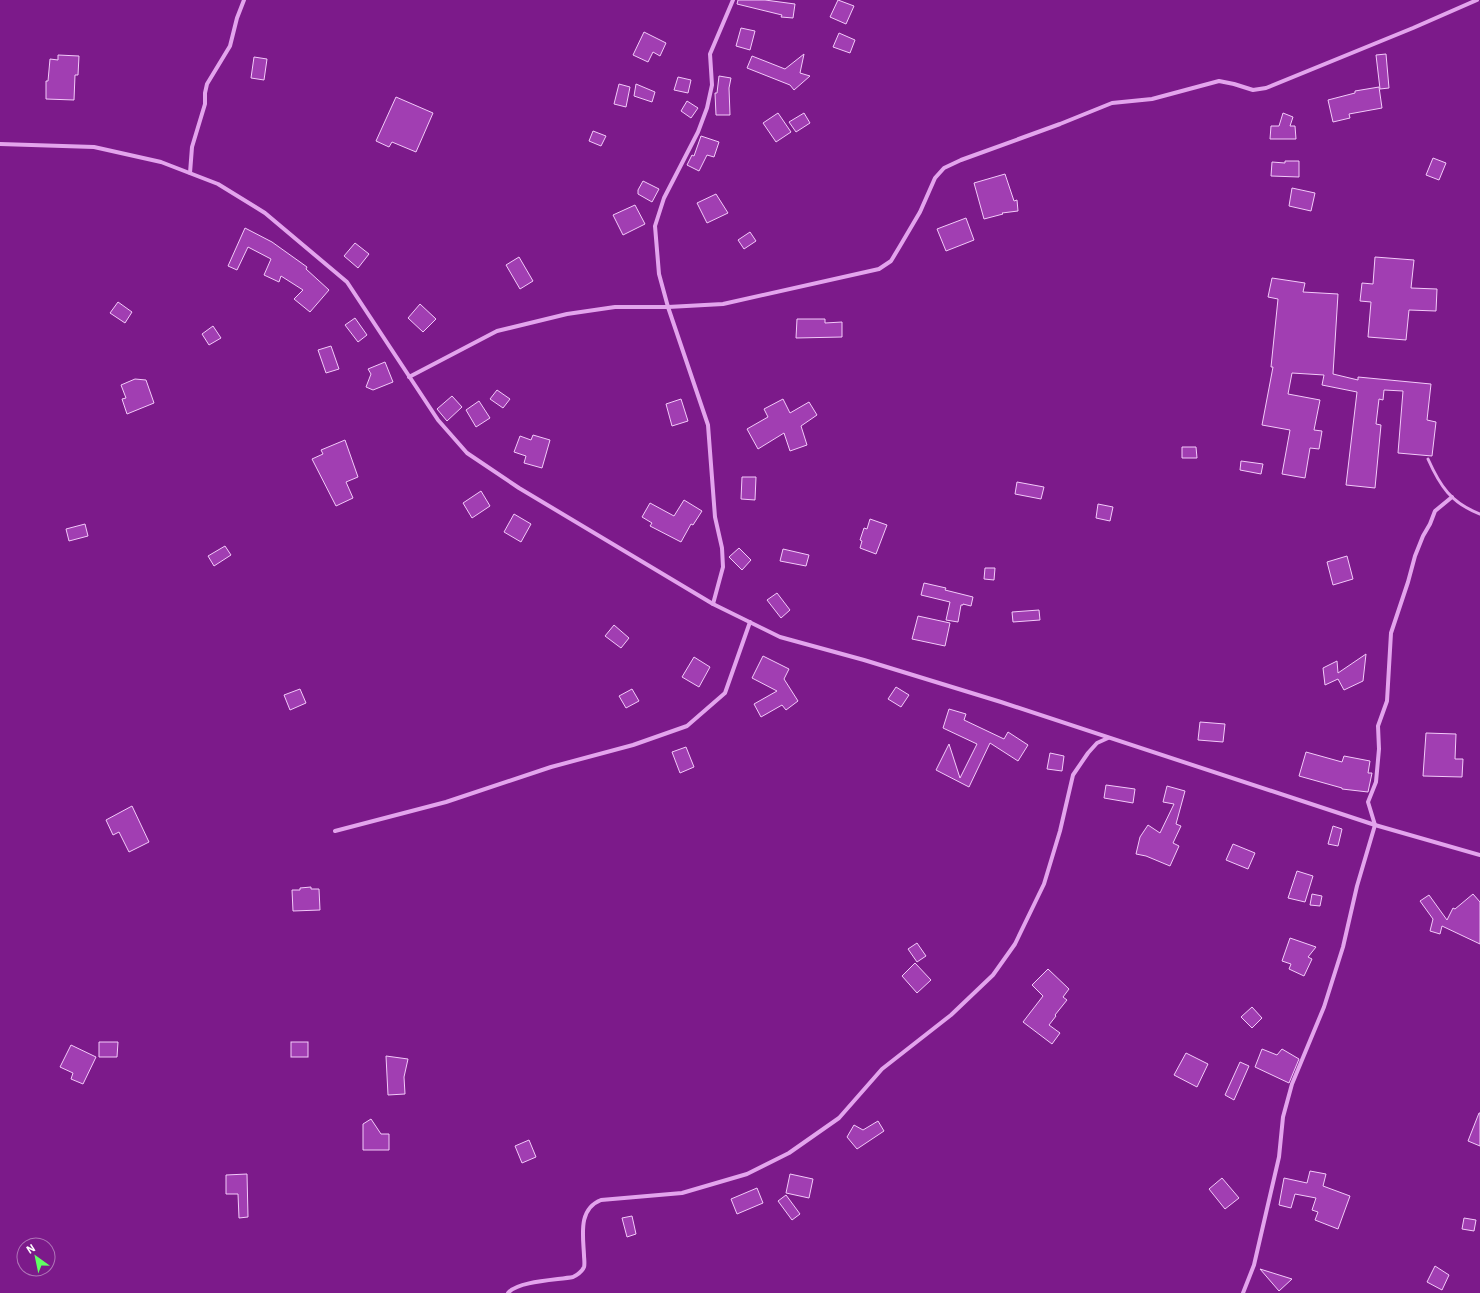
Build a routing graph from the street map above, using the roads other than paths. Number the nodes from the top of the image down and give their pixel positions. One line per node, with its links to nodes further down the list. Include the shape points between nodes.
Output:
1 (244, 0): 5 (street, via 230,46 207,84 205,104 192,147)
2 (732, 0): 6 (street, via 710,54 712,85 707,108 698,132 664,198 655,226 659,274)
3 (1477, 0): 6 (street, via 1266,88 1253,90 1219,81 1152,99 1112,103 961,160 944,168 935,178 920,212 891,261 879,269 723,304)
4 (0, 144): 5 (street, via 94,147 161,162)
5 (190, 173): 7 (street, via 218,184 265,213 346,282)
6 (668, 307): 7 (street, via 615,307 567,314 497,331); 11 (street, via 708,425 715,517 722,548 723,567)
7 (410, 377): 11 (street, via 438,420 467,453 520,488)
8 (1428, 459): 9 (lane, via 1438,480)
9 (1452, 497): 10 (lane, via 1466,509); 14 (street, via 1435,511 1423,536 1391,633 1387,701 1378,726 1376,782 1368,802)
10 (1480, 514)
11 (713, 604): 12 (street)
12 (750, 622): 13 (street, via 780,637 978,695); 15 (street, via 725,692 687,726 446,802)
13 (1108, 738): 14 (street); 17 (street, via 1097,743 1073,775 1044,884 1015,944 993,975 956,1010 882,1069 839,1118 789,1152 747,1174 682,1193 600,1200 594,1203 589,1208 583,1225 585,1266 579,1274 526,1284 511,1289)
14 (1375, 826): 16 (street); 18 (street, via 1357,886 1343,947 1324,1007 1292,1084 1283,1117 1279,1157 1254,1265)
15 (335, 831)
16 (1480, 856)
17 (508, 1293)
18 (1242, 1293)

